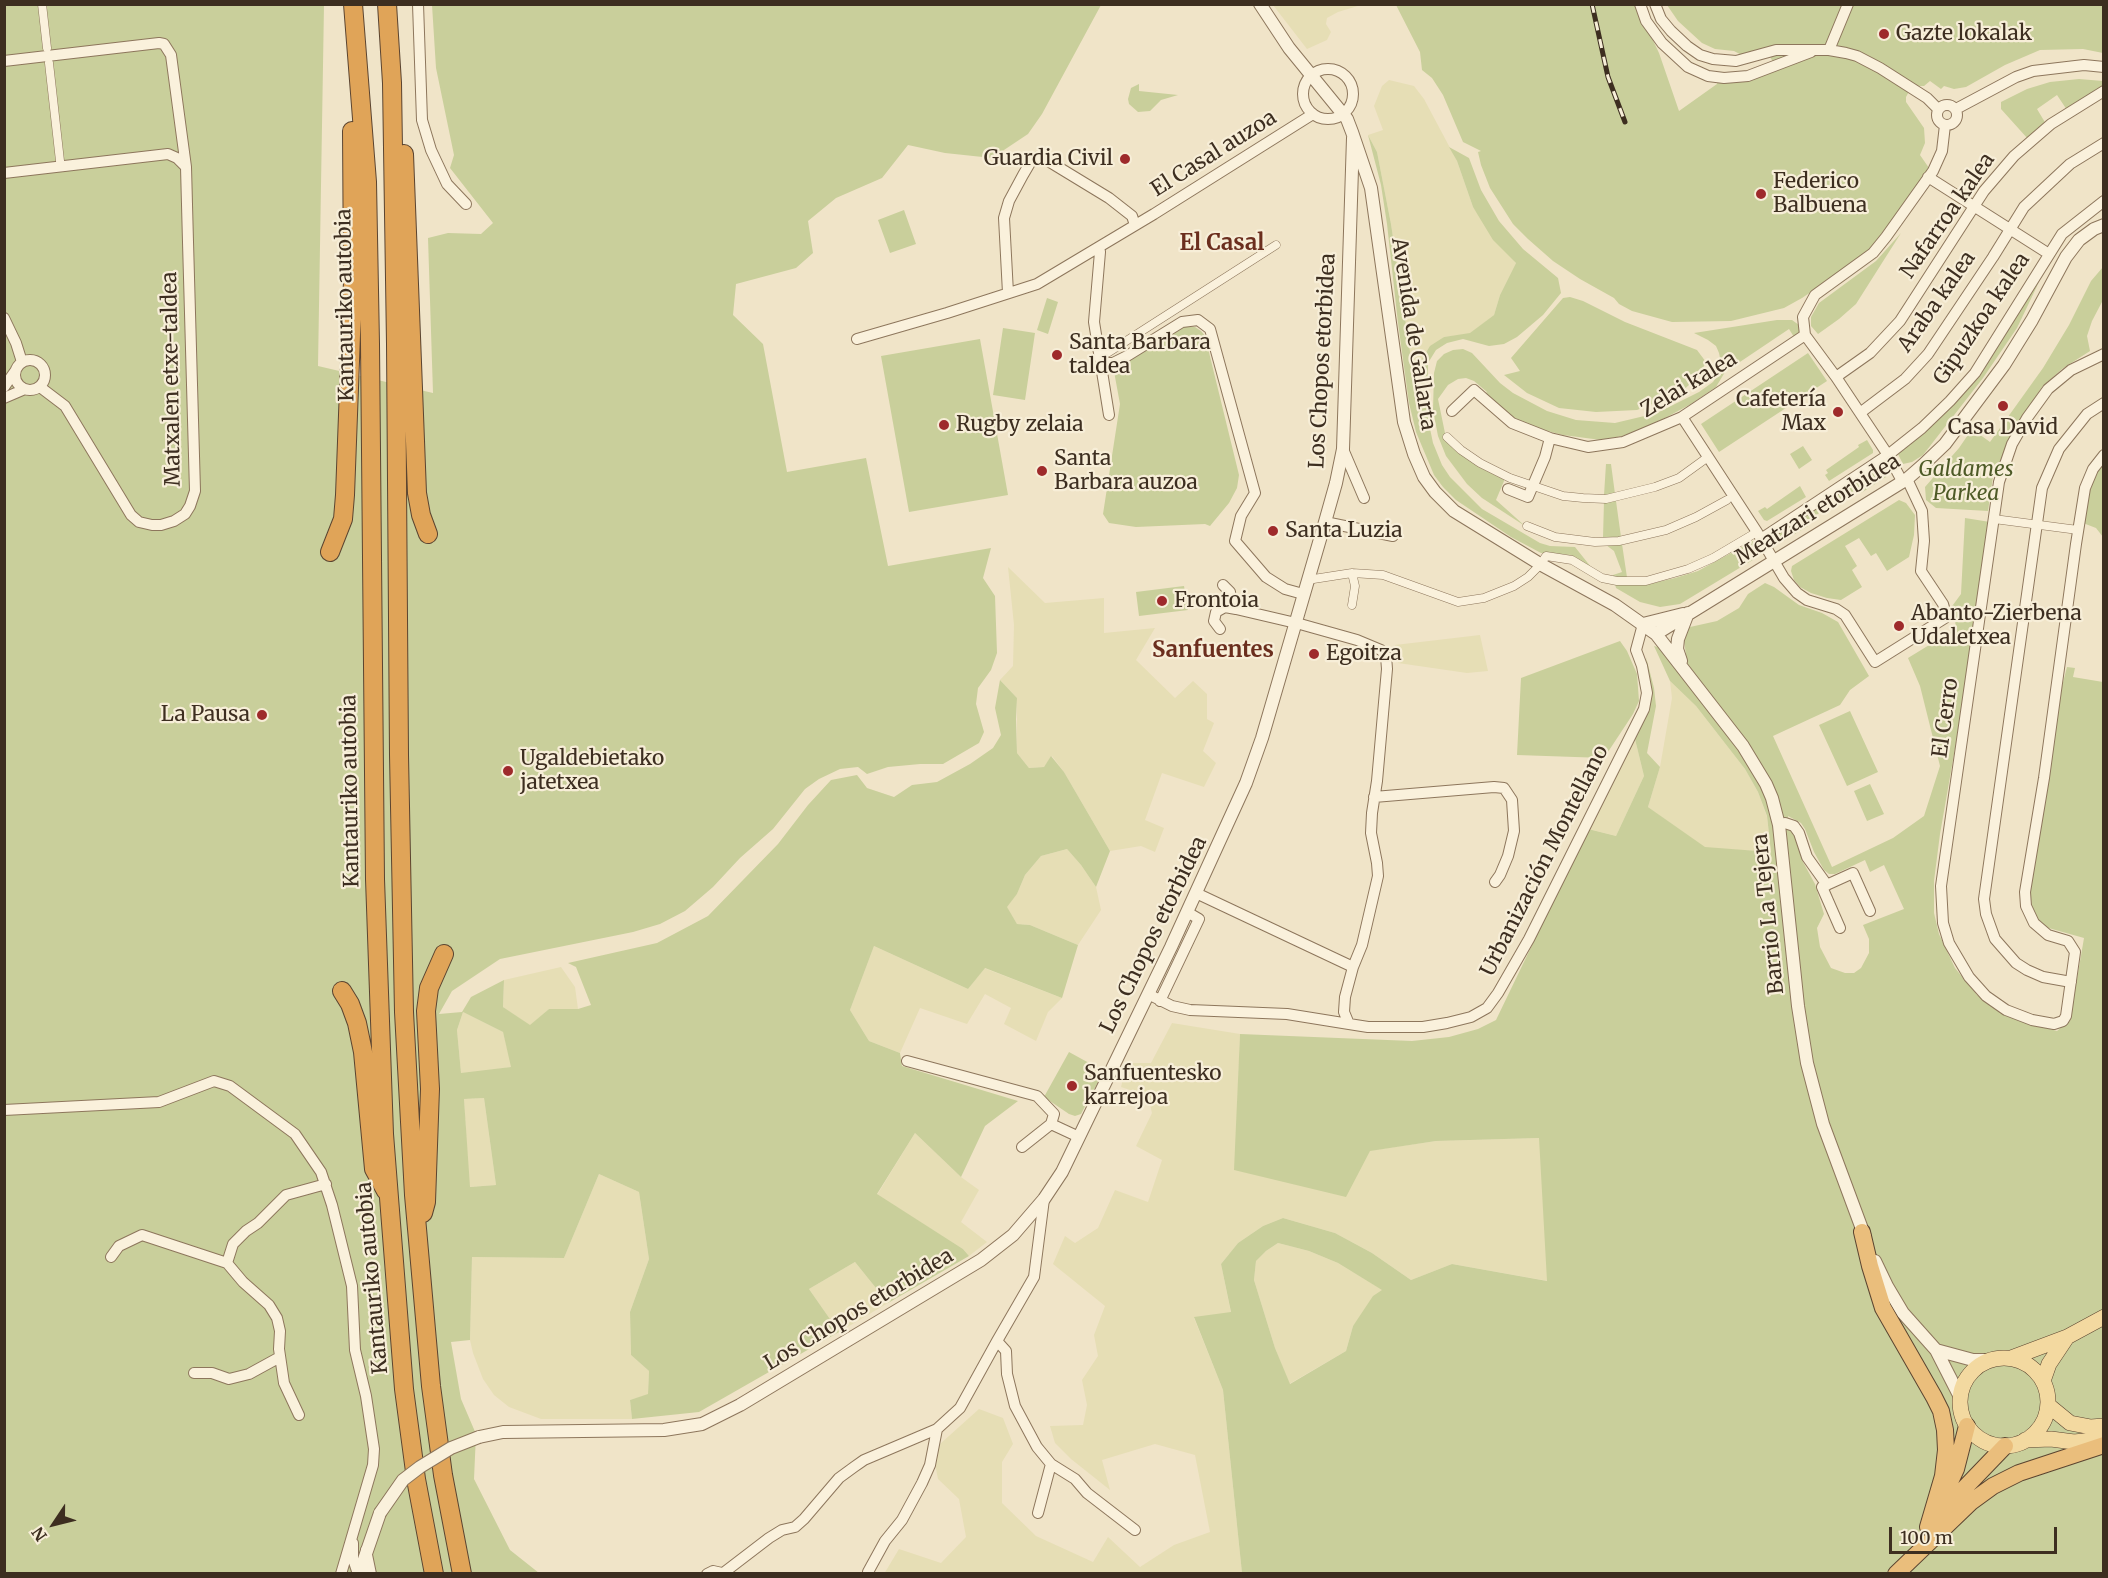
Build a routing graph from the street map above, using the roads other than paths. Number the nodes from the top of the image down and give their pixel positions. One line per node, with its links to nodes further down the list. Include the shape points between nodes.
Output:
1 (42, 4): 9 (street)
2 (387, 4): 16 (highway)
3 (418, 4): 34 (street, via 422,120 447,184)
4 (1260, 4): 15 (street, Avenida de Gallarta)
5 (1640, 4): 10 (street, via 1646,21 1662,43 1689,67 1708,76 1748,76)
6 (1655, 4): 10 (street, via 1661,19 1687,46 1713,59 1736,62 1776,50)
7 (1848, 4): 11 (street)
8 (354, 9): 78 (highway, via 348,50 353,235 350,383 343,519); 115 (highway, Kantauriko autobia, via 367,182 375,879)
9 (47, 48)
10 (1814, 50): 11 (street)
11 (1829, 50): 18 (street, via 1869,61)
12 (4, 61): 23 (street, Matxalen etxe-taldea, via 164,44 171,55)
13 (50, 63): 27 (street)
14 (2103, 67): 19 (street, via 2084,65 2033,71 2016,76)
15 (1311, 76): 20 (street, via 1303,95); 21 (street, Avenida de Gallarta); 21 (street, via 1334,70 1347,78 1352,101)
16 (392, 83): 75 (highway, via 402,115 417,493); 117 (highway, via 400,868)
17 (2103, 92): 35 (street, Nafarroa kalea, via 2032,138)
18 (1938, 109): 19 (street, via 1947,104); 22 (street, via 1937,119)
19 (1956, 109): 22 (street, via 1956,119)
20 (1313, 114): 21 (street, via 1328,119); 36 (street, El Casal auzoa)
21 (1343, 114): 24 (street, Avenida de Gallarta)
22 (1945, 125): 30 (street, via 1939,161)
23 (181, 137): 26 (street, via 176,149); 28 (street, Matxalen etxe-taldea)
24 (1353, 138): 31 (street, Avenida de Gallarta); 32 (street, Los Chopos etorbidea)
25 (2103, 143): 38 (street, Araba kalea, via 2043,187)
26 (168, 154): 28 (street); 29 (street)
27 (60, 161)
28 (186, 167): 51 (street, Matxalen etxe-taldea, via 195,491 185,514 161,525 139,522 131,515 64,406)
29 (4, 173)
30 (1928, 177): 35 (street); 44 (street, via 1873,253 1815,295 1803,316)
31 (1371, 188): 32 (street); 90 (street, Avenida de Gallarta, via 1404,422 1424,477 1454,510)
32 (1350, 196): 61 (street, Los Chopos etorbidea)
33 (2103, 201): 41 (street, Gipuzkoa kalea, via 2062,234)
34 (466, 204)
35 (1975, 206): 38 (street); 49 (street, Nafarroa kalea, via 1900,321 1870,353)
36 (1135, 225): 40 (street, El Casal auzoa); 42 (street, El Casal auzoa, via 1132,216 1109,198 1040,156 1030,163 1004,218)
37 (2103, 225): 65 (street, Meatzari etorbidea, via 2079,240 2004,365 1945,444)
38 (2010, 228): 41 (street); 56 (street, Araba kalea, via 1928,354 1905,379)
39 (1276, 245): 47 (street)
40 (1099, 247): 42 (street, El Casal auzoa, via 1037,284); 47 (street, via 1094,322)
41 (2049, 254): 63 (street, Gipuzkoa kalea, via 1975,373 1922,428)
42 (1008, 293): 45 (street, El Casal auzoa)
43 (4, 318): 48 (street, via 16,343)
44 (1805, 334): 49 (street); 58 (street, Zelai kalea)
45 (857, 339)
46 (2103, 354): 70 (street, El Cerro, via 2072,370 2048,389 2027,418 2012,444 1998,483)
47 (1101, 359): 57 (street); 85 (street, via 1113,363 1182,322 1198,320 1210,329 1255,493 1241,516 1235,541 1266,578)
48 (19, 366): 50 (street); 51 (street, via 32,360 41,364 46,373); 52 (street, via 18,383)
49 (1836, 377): 56 (street)
50 (4, 387)
51 (40, 387): 52 (street)
52 (25, 389): 53 (street)
53 (4, 398)
54 (2103, 403): 72 (street, via 2087,414 2059,449 2042,488)
55 (1452, 411): 60 (street, via 1474,390 1512,423)
56 (1860, 413): 63 (street)
57 (1109, 415)
58 (1682, 417): 60 (street, Zelai kalea, via 1609,445 1587,447); 64 (street)
59 (1447, 437): 66 (street, via 1480,463)
60 (1550, 438): 66 (street)
61 (1342, 448): 68 (street); 71 (street, Los Chopos etorbidea)
62 (2103, 455): 74 (street, El Cerro, via 2085,488)
63 (1888, 456): 65 (street); 76 (street, Gipuzkoa kalea)
64 (1708, 457): 66 (street, via 1679,478 1606,499 1563,496); 76 (street)
65 (1905, 480): 80 (street, Meatzari etorbidea); 80 (street, via 1922,511 1922,571 1945,610 1945,618 1875,662 1845,615 1797,593)
66 (1531, 486): 67 (street, via 1528,497)
67 (1508, 489)
68 (1364, 498)
69 (1727, 500): 73 (street, via 1666,530 1619,541 1555,537)
70 (1994, 519): 72 (street); 104 (street, El Cerro, via 1941,886 1943,923 1949,943 1969,977 2006,1010 2032,1020 2059,1023 2066,1016)
71 (1325, 522): 77 (street); 83 (street, Los Chopos etorbidea)
72 (2037, 524): 74 (street); 104 (street, via 1984,899 1995,939 2016,963 2043,977)
73 (1527, 526)
74 (2078, 530): 104 (street, El Cerro, via 2025,892 2034,923 2048,936 2073,947)
75 (428, 534)
76 (1759, 535): 79 (street, via 1688,569 1646,580 1602,578 1572,560 1546,556); 80 (street)
77 (1393, 536)
78 (330, 552)
79 (1544, 559)
80 (1774, 561): 88 (street, Meatzari etorbidea)
81 (1537, 568): 82 (street, via 1514,586 1484,598 1458,602 1383,575)
82 (1352, 573): 83 (street); 86 (street)
83 (1307, 580): 85 (street, Los Chopos etorbidea)
84 (1223, 585): 87 (street)
85 (1303, 594): 89 (street, Los Chopos etorbidea)
86 (1352, 605)
87 (1236, 609): 89 (street); 91 (street, via 1225,607 1216,612 1215,621)
88 (1688, 613): 90 (street, Meatzari etorbidea); 92 (street, Meatzari etorbidea); 93 (street, via 1678,639)
89 (1295, 623): 94 (street, via 1365,644 1386,656); 98 (street, Los Chopos etorbidea, via 1246,783)
90 (1643, 624): 92 (street, Avenida de Gallarta); 108 (street, Urbanización Montellano, via 1636,650 1647,693 1644,709 1529,939 1487,1008 1471,1017 1424,1027)
91 (1220, 628)
92 (1656, 634): 93 (street, Barrio La Tejera)
93 (1682, 666): 95 (street, Barrio La Tejera, via 1756,766 1772,798)
94 (1374, 797): 96 (street, via 1503,788 1512,800 1514,831 1508,856); 103 (street, via 1371,832 1378,876)
95 (1779, 825): 97 (street, via 1794,826 1807,857); 118 (street, Barrio La Tejera, via 1807,1063 1823,1124)
96 (1495, 882)
97 (1827, 885): 99 (street, via 1853,873); 101 (street, via 1822,887)
98 (1196, 893): 100 (street, Los Chopos etorbidea); 103 (street)
99 (1870, 910)
100 (1187, 912): 106 (street, Los Chopos etorbidea); 107 (street, via 1199,919)
101 (1840, 928)
102 (444, 954): 117 (highway, via 429,988 426,1011 426,1202)
103 (1353, 967): 108 (street, via 1345,997 1344,1012)
104 (2071, 982)
105 (342, 991): 115 (highway, via 357,1023 363,1052 374,1169)
106 (1148, 994): 107 (street, Urbanización Montellano); 112 (street, Los Chopos etorbidea)
107 (1161, 1001): 108 (street, Urbanización Montellano, via 1190,1011 1287,1014)
108 (1349, 1024)
109 (908, 1061): 111 (street, via 1037,1096 1054,1114)
110 (4, 1110): 114 (street, via 159,1102 214,1080 230,1086 295,1134)
111 (1051, 1124): 112 (street); 113 (street)
112 (1079, 1137): 116 (street, Los Chopos etorbidea)
113 (1022, 1148)
114 (326, 1184): 120 (street, via 286,1195 233,1244); 144 (street, via 352,1286 355,1350 374,1449 373,1466)
115 (389, 1197): 152 (highway, Kantauriko autobia, via 404,1389)
116 (1044, 1199): 123 (street, via 1034,1277); 146 (street, Los Chopos etorbidea, bridge, via 1013,1235 981,1260 702,1424 664,1430 503,1432 451,1448 403,1480 380,1513)
117 (418, 1230): 153 (highway, via 432,1397)
118 (1862, 1232): 124 (street, Barrio La Tejera, via 1894,1299); 141 (highway, via 1882,1308 1941,1411 1946,1450)
119 (111, 1257): 120 (street, via 119,1246 142,1234)
120 (227, 1263): 125 (street, via 277,1318)
121 (2103, 1317): 122 (main road)
122 (2067, 1337): 126 (main road); 129 (main road)
123 (997, 1341): 135 (street, via 967,1398); 140 (street, via 1006,1351 1015,1406)
124 (1936, 1350): 127 (street); 130 (street, Barrio La Tejera)
125 (280, 1357): 128 (street, via 249,1374 229,1379 212,1373); 132 (street, via 284,1383)
126 (2011, 1358): 127 (main road); 129 (main road, via 2030,1366)
127 (1989, 1360): 130 (main road, via 1969,1374)
128 (194, 1373)
129 (2043, 1381): 131 (main road)
130 (1960, 1396): 133 (main road)
131 (2048, 1405): 134 (main road, via 2070,1423); 137 (main road, via 2041,1426)
132 (299, 1415)
133 (1967, 1426): 139 (main road, via 1984,1441); 141 (highway, via 1956,1470)
134 (2103, 1426)
135 (937, 1429): 148 (street, via 922,1483); 149 (street, via 864,1460 839,1478 800,1523 769,1538)
136 (2103, 1439): 137 (main road)
137 (2025, 1440): 139 (main road)
138 (2103, 1445): 155 (highway, via 2019,1473 1994,1486 1971,1502)
139 (2005, 1446): 143 (highway)
140 (1051, 1464): 142 (street); 145 (street)
141 (1934, 1510): 143 (highway)
142 (1038, 1513)
143 (1928, 1527): 155 (highway)
144 (353, 1530): 147 (street); 150 (street)
145 (1136, 1530)
146 (366, 1550): 147 (street, Los Chopos etorbidea); 151 (street)
147 (357, 1570): 150 (street)
148 (868, 1572)
149 (722, 1573): 154 (street)
150 (342, 1574)
151 (371, 1574)
152 (434, 1574)
153 (462, 1574)
154 (707, 1574)
155 (1894, 1574)

